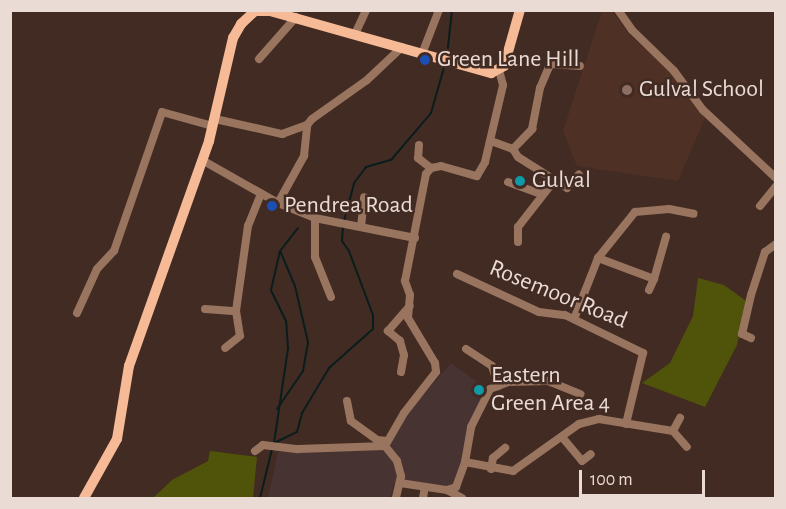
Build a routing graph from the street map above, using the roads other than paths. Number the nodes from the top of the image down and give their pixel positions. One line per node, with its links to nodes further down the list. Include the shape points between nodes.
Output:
1 (366, 10): 7 (street)
2 (439, 10): 9 (street)
3 (519, 10): 12 (main road)
4 (618, 10): 21 (street, via 632,30 669,65 703,110)
5 (255, 11): 6 (main road); 13 (main road, via 233,38)
6 (296, 17): 7 (main road); 10 (street)
7 (355, 34): 8 (main road)
8 (402, 47): 9 (main road); 14 (street)
9 (422, 54): 12 (main road, via 491,73)
10 (259, 59)
11 (580, 66): 17 (street, via 550,64 540,88 532,129)
12 (499, 70): 15 (street, via 503,84)
13 (214, 122): 14 (street, via 282,134); 18 (main road); 44 (street, via 162,112 114,251 97,269)
14 (307, 125): 27 (street, via 304,156)
15 (491, 141): 17 (street); 19 (street, via 477,176 441,166)
16 (419, 145): 19 (street, via 418,158)
17 (513, 149): 22 (street)
18 (202, 160): 25 (street); 67 (main road, via 129,366 117,439)
19 (431, 168): 33 (street, via 426,174)
20 (579, 174): 22 (street, via 567,188)
21 (776, 178)
22 (552, 179): 23 (street, via 536,192); 34 (street, via 518,227)
23 (508, 182)
24 (776, 186): 28 (street)
25 (261, 194): 27 (street); 43 (street, via 248,226)
26 (364, 197): 31 (street)
27 (278, 203): 30 (street)
28 (760, 206)
29 (694, 214): 36 (street, via 669,209 635,212)
30 (315, 218): 31 (street); 40 (street, via 315,257)
31 (361, 227): 33 (street)
32 (666, 237): 38 (street)
33 (415, 238): 41 (street, via 405,280)
34 (518, 242)
35 (776, 244): 46 (street, via 765,252 751,295 742,334)
36 (598, 258): 38 (street); 45 (street)
37 (457, 274): 45 (street, Rosemoor Road, via 539,312 554,311)
38 (654, 279): 39 (street)
39 (650, 290)
40 (332, 297)
41 (410, 306): 49 (street, via 388,331 398,338 404,355); 57 (street, via 408,318 435,363 436,372)
42 (206, 309): 43 (street)
43 (236, 311): 47 (street, via 240,336)
44 (77, 312)
45 (574, 319): 54 (street, Rosemoor Road, via 643,353)
46 (751, 338)
47 (225, 348)
48 (466, 349): 50 (street, via 492,366)
49 (401, 372)
50 (498, 386): 51 (street, via 548,381); 62 (street, via 490,389 471,427)
51 (580, 394)
52 (347, 401): 57 (street, via 351,421)
53 (680, 418): 55 (street)
54 (626, 424): 55 (street); 56 (street, via 599,419 579,424)
55 (673, 431): 58 (street)
56 (562, 437): 61 (street, via 582,460); 63 (street, via 513,471)
57 (386, 444): 60 (street, via 268,445); 64 (street, via 397,461)
58 (687, 447)
59 (505, 448): 63 (street, via 493,458)
60 (255, 451)
61 (591, 454)
62 (465, 462): 63 (street); 66 (street, via 456,487)
63 (491, 469)
64 (400, 483): 65 (street); 68 (street)
65 (425, 486): 66 (street); 69 (street)
66 (447, 489): 70 (street)
67 (84, 498)
68 (396, 498)
69 (423, 498)
70 (462, 498)

